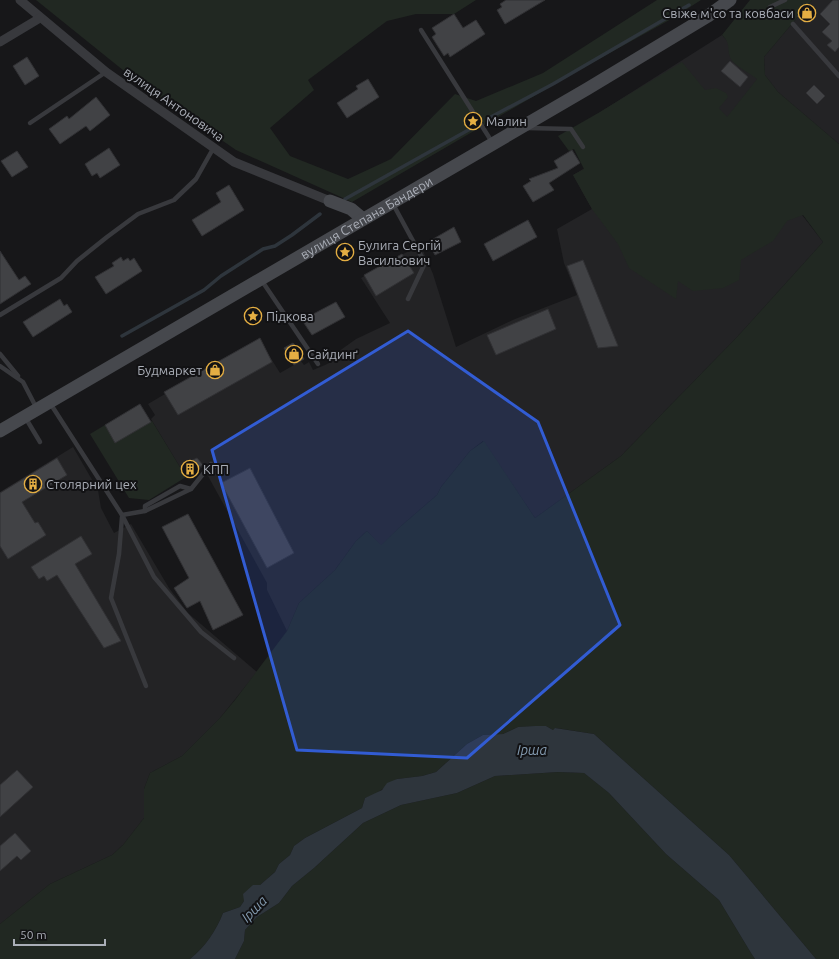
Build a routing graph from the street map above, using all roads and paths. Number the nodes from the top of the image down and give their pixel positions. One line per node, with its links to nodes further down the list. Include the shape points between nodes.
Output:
1 (20, 0): 5 (street, вулиця Антоновича)
2 (730, 0): 12 (street, вулиця Степана Бандери)
3 (784, 0): 4 (lane)
4 (770, 7)
5 (40, 18): 8 (street); 9 (street, вулиця Антоновича)
6 (793, 24): 10 (lane)
7 (421, 30): 13 (lane)
8 (0, 42)
9 (106, 72): 11 (lane); 14 (street, вулиця Антоновича)
10 (839, 76)
11 (30, 123)
12 (521, 128): 13 (street, вулиця Степана Бандери); 15 (lane, via 571,129)
13 (493, 144): 17 (street, вулиця Степана Бандери)
14 (214, 147): 16 (street, вулиця Антоновича, via 234,162); 21 (lane, via 196,179 174,200 138,214 77,261 61,278)
15 (583, 147)
16 (330, 200): 18 (street, via 351,209)
17 (392, 202): 18 (street, вулиця Степана Бандери); 20 (lane, via 425,263)
18 (363, 219): 19 (street, вулиця Степана Бандери)
19 (261, 279): 23 (lane); 26 (street, вулиця Степана Бандери)
20 (408, 299)
21 (0, 315)
22 (0, 354): 25 (lane)
23 (318, 364)
24 (0, 366): 25 (lane)
25 (23, 382): 27 (lane)
26 (50, 403): 27 (street, вулиця Степана Бандери); 34 (lane)
27 (37, 410): 28 (street, вулиця Степана Бандери)
28 (25, 417): 29 (street, вулиця Степана Бандери); 30 (lane)
29 (0, 432)
30 (40, 442)
31 (211, 464): 32 (lane)
32 (191, 488): 33 (lane); 33 (lane, via 180,486 145,506)
33 (145, 512): 34 (lane)
34 (122, 515): 35 (lane, via 154,577 201,632); 36 (lane, via 119,554 111,598)
35 (234, 658)
36 (146, 686)

